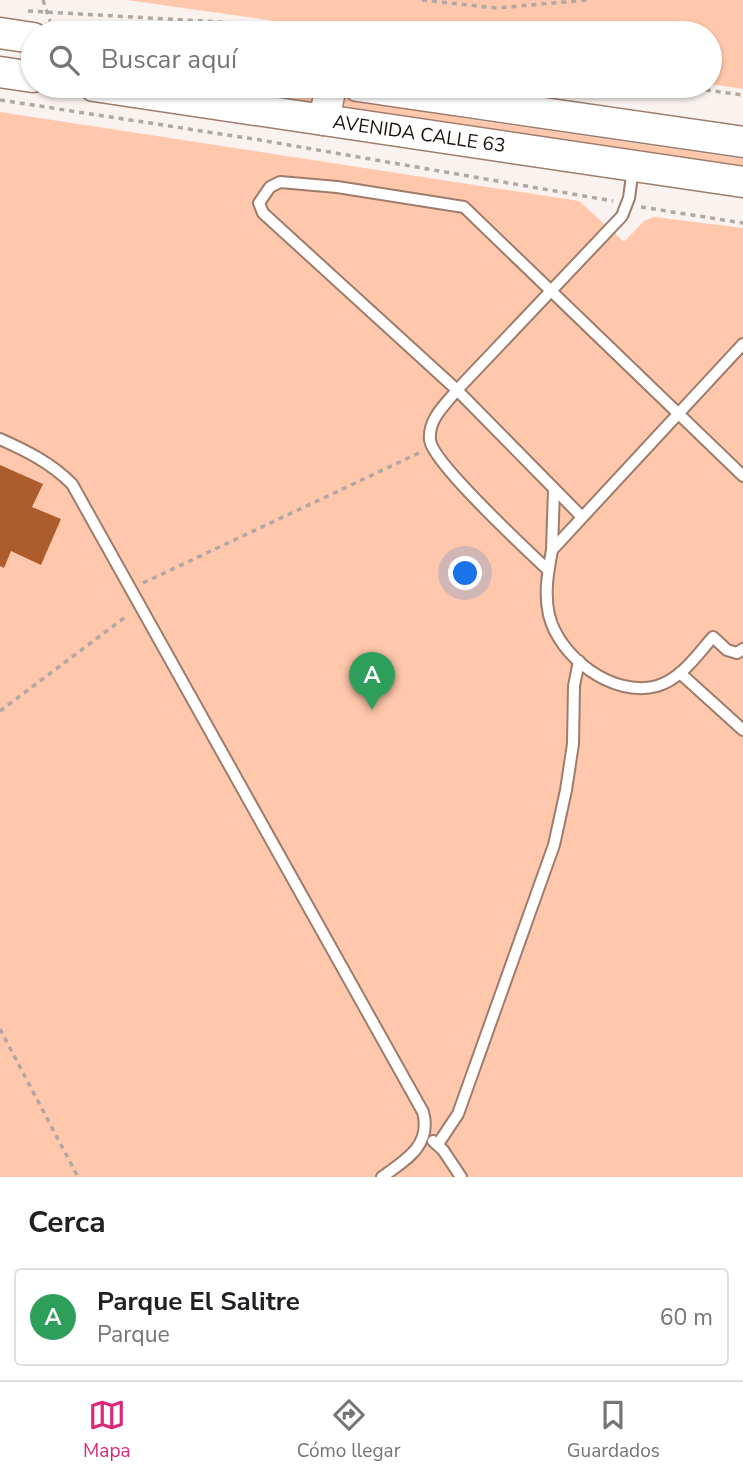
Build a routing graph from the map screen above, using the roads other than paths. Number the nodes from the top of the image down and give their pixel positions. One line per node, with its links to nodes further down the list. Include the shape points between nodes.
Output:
1 (21, 28): 2 (main road)
2 (0, 33)
3 (0, 72): 4 (main road)
4 (21, 75)
5 (175, 98): 8 (main road, AVENIDA CALLE 63)
6 (329, 98): 8 (main road)
7 (440, 98): 9 (main road, AVENIDA CALLE 63)
8 (324, 120): 10 (main road, AVENIDA CALLE 63)
9 (743, 142)
10 (633, 166): 11 (main road, AVENIDA CALLE 63); 12 (lane, via 622,216)
11 (743, 182)
12 (552, 292): 14 (lane); 14 (lane, via 464,207 337,187 280,182 270,187 259,203 263,213); 15 (lane)
13 (743, 344): 15 (lane)
14 (457, 390): 18 (lane); 21 (lane, via 435,415 430,426 431,447 468,492)
15 (677, 413): 17 (lane); 19 (lane)
16 (0, 439): 26 (lane, via 56,468 72,484 423,1112)
17 (743, 476)
18 (554, 489): 19 (lane); 20 (lane)
19 (581, 516): 20 (lane)
20 (552, 550): 21 (lane)
21 (548, 570): 23 (lane, via 546,591 552,624)
22 (743, 649): 24 (lane, via 732,652 713,637)
23 (579, 661): 24 (lane, via 596,674 635,688 656,686); 27 (lane, via 573,744 554,845 458,1114)
24 (680, 673): 25 (lane)
25 (743, 730)
26 (424, 1136): 27 (lane); 28 (lane, via 411,1156)
27 (438, 1144): 29 (lane)
28 (382, 1177)
29 (461, 1177)

